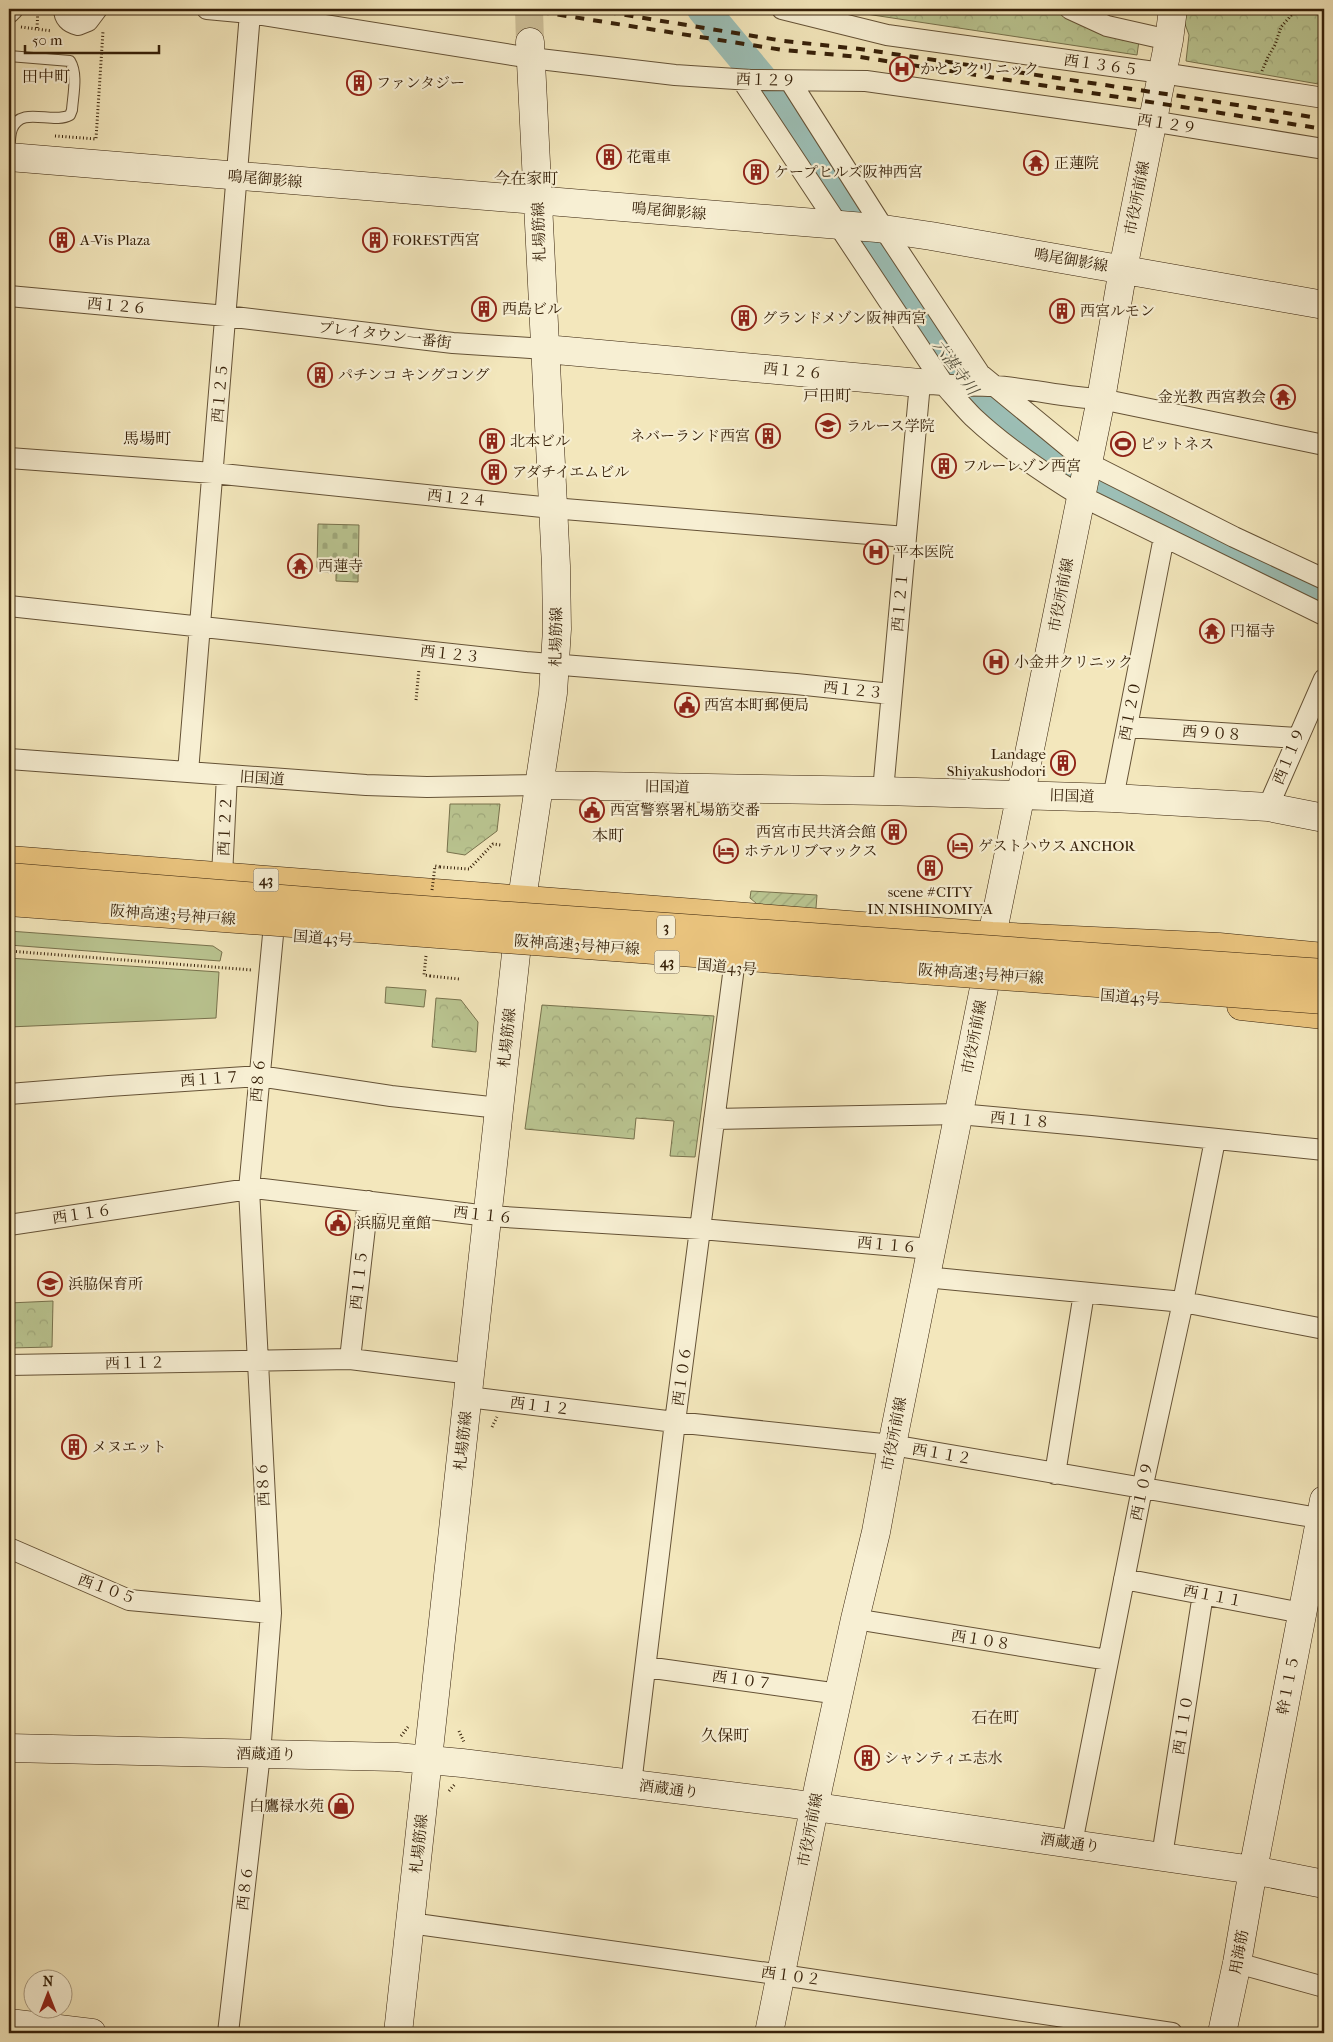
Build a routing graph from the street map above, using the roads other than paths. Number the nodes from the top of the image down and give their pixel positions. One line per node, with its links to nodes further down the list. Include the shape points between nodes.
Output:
1 (13, 9): 8 (street)
2 (64, 9): 3 (street, via 68,21 78,25 88,21)
3 (97, 9)
4 (207, 9): 9 (street, 西１２９)
5 (782, 9): 10 (street, 西１３６５)
6 (1070, 9): 11 (street, via 1107,26)
7 (1173, 9): 11 (street, 市役所前線)
8 (9, 13)
9 (250, 13): 12 (street, 西１２９); 21 (street, 西１２５)
10 (820, 14): 14 (street, 西１３６５, via 887,35)
11 (1169, 40): 14 (street, 市役所前線)
12 (531, 50): 15 (street, 西１２９, via 675,75); 22 (street, 札場筋線)
13 (9, 56): 20 (lane, via 70,61 74,66 70,115 60,119 26,117 18,120 12,127)
14 (1162, 73): 17 (street, 西１３６５); 18 (street, 市役所前線)
15 (747, 80): 16 (street, 西１２９); 23 (street)
16 (784, 80): 18 (street, 西１２９, via 866,81); 24 (street)
17 (1324, 98)
18 (1152, 121): 19 (street, 西１２９); 25 (street, 市役所前線)
19 (1324, 149)
20 (9, 158): 21 (street, 鳴尾御影線)
21 (237, 176): 22 (street, 鳴尾御影線); 28 (street, 西１２５)
22 (538, 200): 23 (street, 鳴尾御影線); 29 (street, 札場筋線)
23 (843, 226): 24 (street, 鳴尾御影線); 30 (street)
24 (881, 229): 25 (street, 鳴尾御影線); 31 (street)
25 (1123, 269): 27 (street, 鳴尾御影線); 32 (street, 市役所前線)
26 (9, 296): 28 (street, 西１２６)
27 (1324, 305)
28 (226, 316): 29 (street, プレイタウン一番街, via 453,343); 35 (street, 西１２５)
29 (545, 349): 30 (street, 西１２６); 37 (street, 札場筋線)
30 (939, 385): 31 (street, 西１２６); 36 (street, via 1007,445 1061,484); 39 (street, 西１２１)
31 (989, 386): 32 (street, 西１２６); 36 (street)
32 (1102, 399): 33 (street, 西１２６); 36 (street, 市役所前線)
33 (1324, 445)
34 (9, 458): 35 (street, 西１２４)
35 (213, 473): 37 (street, 西１２４); 43 (street, 西１２５)
36 (1084, 480): 38 (street); 40 (street, via 1234,537); 54 (street, 市役所前線)
37 (552, 508): 39 (street, 西１２４); 44 (street, 札場筋線)
38 (1164, 536): 42 (street); 47 (street, 西１２０)
39 (906, 537): 46 (street, 西１２１)
40 (1324, 578)
41 (9, 606): 43 (street, 西１２３)
42 (1324, 615)
43 (198, 627): 44 (street, 西１２３); 50 (street, 西１２５)
44 (556, 665): 46 (street, 西１２３); 52 (street, 札場筋線)
45 (1324, 679): 48 (street, 西１１９)
46 (891, 694): 53 (street, 西１２１)
47 (1127, 727): 48 (street, 西９０８); 55 (street, 西１２０)
48 (1297, 738): 56 (street, 西１１９)
49 (9, 758): 50 (street, 旧国道)
50 (188, 772): 51 (street, 旧国道)
51 (227, 775): 52 (street, 旧国道, via 409,786); 59 (street, 西１２２)
52 (540, 786): 53 (street, 旧国道); 61 (street, 札場筋線)
53 (883, 791): 54 (street, 旧国道)
54 (1021, 795): 55 (street, 旧国道); 65 (street, 市役所前線)
55 (1113, 798): 56 (street, 旧国道)
56 (1268, 807): 57 (street, 旧国道)
57 (1324, 818)
58 (9, 860): 59 (highway, 43)
59 (222, 876): 61 (highway, 43)
60 (9, 877): 69 (highway, 阪神高速3号神戸線 / 3, bridge, via 392,908)
61 (522, 899): 65 (highway, 43); 66 (street, 札場筋線)
62 (9, 902): 71 (highway, 阪神高速3号神戸線 / 3, bridge)
63 (9, 914): 64 (highway, 国道43号 / 43)
64 (273, 934): 66 (highway, 国道43号 / 43); 73 (street, 西８６)
65 (992, 936): 67 (highway, 43, via 1219,947); 70 (street, 市役所前線)
66 (517, 950): 68 (highway, 国道43号 / 43); 75 (street, 札場筋線)
67 (1324, 957)
68 (734, 967): 70 (highway, 国道43号 / 43); 77 (street, 西１０６)
69 (1324, 973)
70 (984, 988): 72 (highway, 国道43号 / 43, via 1116,995); 76 (street, 市役所前線)
71 (1324, 1000)
72 (1324, 1015)
73 (259, 1076): 74 (street, 西１１７); 75 (street, 西１１７); 80 (street, 西８６)
74 (9, 1094)
75 (499, 1108): 82 (street, 札場筋線)
76 (959, 1114): 77 (street, 西１１８); 78 (street, 西１１８); 85 (street, 市役所前線)
77 (714, 1119): 84 (street, 西１０６)
78 (1215, 1140): 79 (street, 西１１８); 88 (street, 西１０９)
79 (1324, 1150)
80 (249, 1189): 81 (street, 西１１６); 83 (street, 西１１６); 91 (street, 西８６)
81 (368, 1201): 82 (street, 西１１６); 90 (street, 西１１５)
82 (488, 1216): 84 (street, 西１１６); 93 (street, 札場筋線)
83 (9, 1225)
84 (701, 1229): 85 (street, 西１１６); 94 (street, 西１０６)
85 (931, 1249): 86 (street, 市役所前線)
86 (926, 1277): 87 (street, 西１１６); 95 (street, 市役所前線)
87 (1084, 1292): 88 (street, 西１１６); 96 (street)
88 (1183, 1302): 89 (street, 西１１６); 97 (street, 西１０９)
89 (1324, 1329)
90 (350, 1359): 91 (street, 西１１２); 93 (street, 西１１２)
91 (256, 1361): 92 (street, 西１１２); 102 (street, 西８６)
92 (9, 1365)
93 (470, 1385): 94 (street, 西１１２); 110 (street, 札場筋線)
94 (675, 1422): 95 (street, 西１１２); 106 (street, 西１０６)
95 (892, 1445): 96 (street, 西１１２); 104 (street, 市役所前線)
96 (1055, 1474): 97 (street, 西１１２)
97 (1142, 1489): 98 (street, 西１１２); 100 (street, 西１０９)
98 (1323, 1512): 103 (street, 幹１１５)
99 (9, 1548): 102 (street, 西１０５, via 130,1600)
100 (1124, 1579): 101 (street, 西１１１); 105 (street, 西１０９)
101 (1204, 1594): 103 (street, 西１１１); 114 (street, 西１１０)
102 (271, 1613): 109 (street, 西８６)
103 (1302, 1613): 115 (street, 幹１１５)
104 (855, 1619): 105 (street, 西１０８); 107 (street, 市役所前線)
105 (1108, 1660): 113 (street, 西１０９)
106 (646, 1667): 107 (street, 西１０７); 111 (street, 西１０６)
107 (838, 1694): 112 (street, 市役所前線)
108 (9, 1748): 109 (street, 酒蔵通り)
109 (260, 1754): 110 (street, 酒蔵通り); 124 (street, 西８６)
110 (429, 1760): 111 (street, 酒蔵通り); 117 (street, 札場筋線)
111 (631, 1784): 112 (street, 酒蔵通り)
112 (814, 1808): 113 (street, 酒蔵通り); 119 (street, 市役所前線)
113 (1072, 1843): 114 (street, 酒蔵通り)
114 (1162, 1856): 115 (street, 酒蔵通り)
115 (1253, 1870): 116 (street, 酒蔵通り); 118 (street, 用海筋)
116 (1324, 1884)
117 (410, 1923): 119 (street, 西１０２); 125 (street, 札場筋線)
118 (1237, 1963): 120 (street); 128 (street, 用海筋)
119 (782, 1975): 126 (street, 市役所前線); 127 (street, 西１０２)
120 (1324, 1987)
121 (9, 2023): 122 (street)
122 (38, 2030): 123 (street)
123 (92, 2033)
124 (228, 2033)
125 (398, 2033)
126 (769, 2033)
127 (1172, 2033)
128 (1222, 2033)

